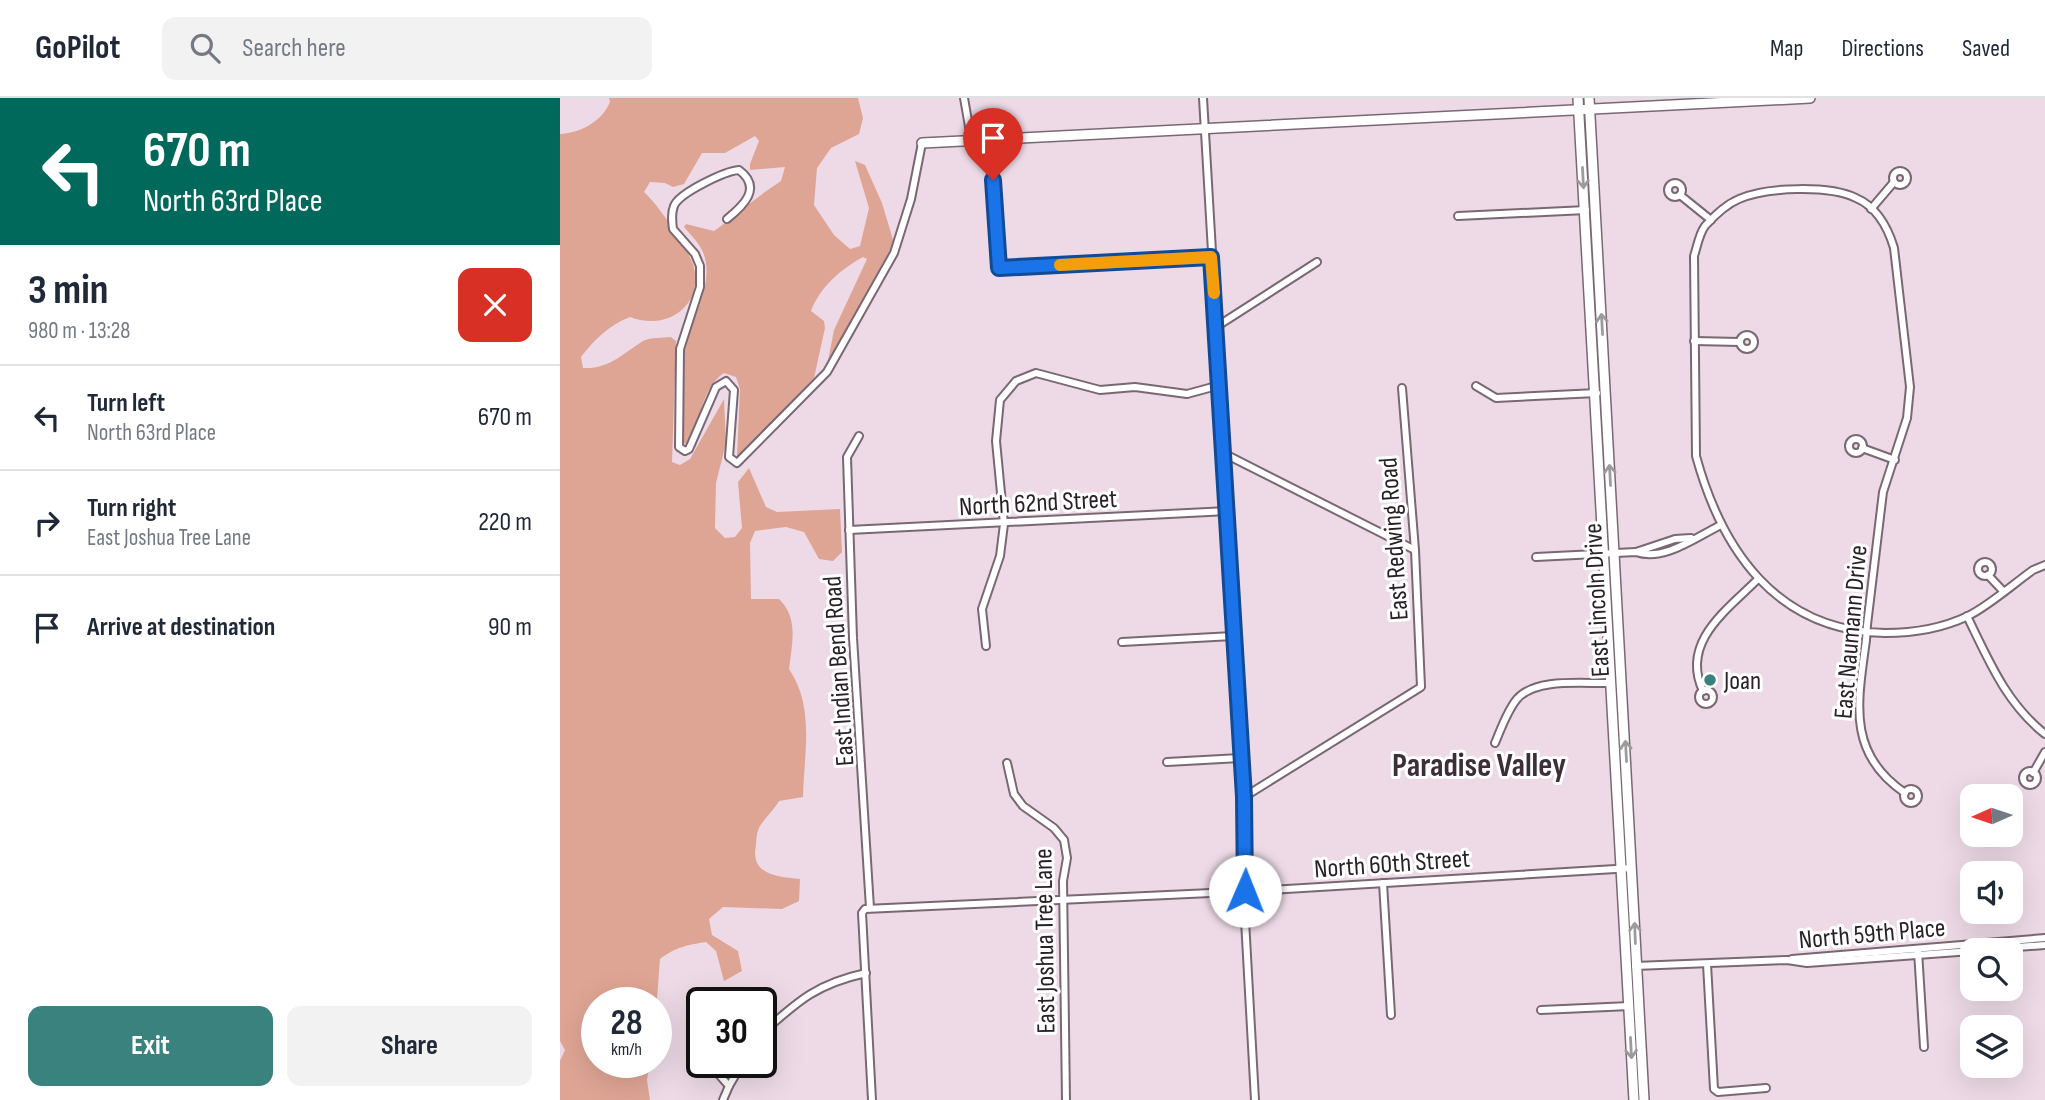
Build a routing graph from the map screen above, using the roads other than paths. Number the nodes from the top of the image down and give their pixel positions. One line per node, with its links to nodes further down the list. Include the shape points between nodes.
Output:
1 (964, 98): 10 (street)
2 (1203, 98): 8 (street)
3 (1578, 98): 7 (main road, East Lincoln Drive)
4 (1588, 98): 7 (main road, East Lincoln Drive)
5 (1810, 98): 6 (main road)
6 (1773, 99): 7 (main road)
7 (1584, 110): 8 (main road); 15 (main road, East Lincoln Drive); 16 (main road, East Lincoln Drive, one-way to 16)
8 (1204, 128): 9 (main road); 20 (street)
9 (990, 137): 10 (main road); 20 (street, via 999,268)
10 (971, 138): 11 (main road)
11 (922, 143): 18 (street, via 894,253 827,372 737,463 729,457 734,390 726,381 716,387 689,449 679,447 680,349 700,287 700,266 673,229 674,205 721,174 739,170 750,193 747,203)
12 (1895, 182): 14 (street)
13 (1680, 195): 19 (street)
14 (1871, 209): 19 (street, via 1857,198 1830,190 1765,192 1731,203); 33 (street, East Naumann Drive, via 1887,226 1894,248 1909,374 1907,418)
15 (1595, 210): 16 (street); 28 (main road, East Lincoln Drive, one-way to 15)
16 (1584, 211): 17 (street); 29 (main road, East Lincoln Drive)
17 (1458, 216)
18 (727, 219)
19 (1711, 220): 23 (street, via 1694,256)
20 (1211, 257): 22 (street)
21 (1317, 262): 22 (street)
22 (1216, 327): 25 (street)
23 (1694, 341): 24 (street); 36 (street, via 1696,456)
24 (1740, 342)
25 (1220, 385): 32 (street); 35 (street, via 1187,394 1135,387 1100,390 1036,373 1016,381 1000,400 996,440)
26 (1476, 386): 29 (street, via 1496,398)
27 (1402, 388): 38 (street, East Redwing Road)
28 (1606, 392): 29 (street); 39 (main road, East Lincoln Drive, one-way to 28)
29 (1595, 393): 40 (main road, East Lincoln Drive)
30 (859, 436): 37 (street, East Indian Bend Road, via 847,457)
31 (1862, 448): 33 (street)
32 (1225, 454): 34 (street); 38 (street)
33 (1895, 460): 47 (street, East Naumann Drive, via 1884,492)
34 (1228, 511): 35 (street, North 62nd Street); 48 (street)
35 (1004, 524): 37 (street, North 62nd Street); 50 (street, via 1000,556 982,608)
36 (1721, 525): 39 (street, via 1661,553); 44 (street)
37 (849, 530): 70 (street, East Indian Bend Road)
38 (1415, 550): 64 (street, East Redwing Road, via 1421,688)
39 (1614, 554): 40 (street); 52 (main road, East Lincoln Drive)
40 (1604, 555): 41 (street); 51 (main road, East Lincoln Drive)
41 (1536, 557)
42 (2045, 565): 45 (street)
43 (1989, 575): 45 (street)
44 (1758, 579): 47 (street, via 1805,614); 53 (street, via 1702,639 1695,666)
45 (2003, 592): 46 (street)
46 (1967, 617): 47 (street, via 1913,633); 54 (street, via 2006,693 2022,715)
47 (1866, 632): 63 (street, East Naumann Drive, via 1858,700 1861,734 1877,768)
48 (1233, 636): 49 (street); 57 (street)
49 (1122, 642)
50 (986, 646)
51 (1611, 682): 52 (street); 55 (street, via 1543,686 1525,692 1512,706); 62 (main road, East Lincoln Drive)
52 (1622, 682): 61 (main road, East Lincoln Drive, one-way to 52)
53 (1703, 691)
54 (2045, 734)
55 (1495, 743)
56 (2045, 752): 60 (street)
57 (1240, 758): 58 (street); 64 (street)
58 (1167, 762)
59 (1007, 763): 69 (street, East Joshua Tree Lane, via 1014,794 1065,841)
60 (2033, 772)
61 (1628, 785): 62 (main road); 66 (main road, East Lincoln Drive)
62 (1616, 786): 65 (main road, East Lincoln Drive)
63 (1905, 793)
64 (1244, 797): 68 (street)
65 (1621, 869): 66 (street, North 60th Street); 67 (street, North 60th Street); 77 (main road, East Lincoln Drive)
66 (1632, 869): 77 (main road, East Lincoln Drive, one-way to 66)
67 (1383, 883): 68 (street, North 60th Street); 82 (street)
68 (1245, 891): 69 (street, North 60th Street); 92 (street)
69 (1064, 900): 70 (street, North 60th Street); 91 (street, East Joshua Tree Lane)
70 (867, 909): 78 (street, East Indian Bend Road)
71 (2045, 938): 75 (street, North 59th Place)
72 (2045, 945): 73 (street, North 59th Place)
73 (2023, 947)
74 (1960, 950): 75 (street, North 59th Place)
75 (1918, 951): 76 (street, North 59th Place, via 1807,962); 84 (street)
76 (1707, 964): 77 (street, North 59th Place); 88 (street, via 1714,1089)
77 (1631, 967): 79 (main road, East Lincoln Drive); 80 (main road, East Lincoln Drive)
78 (866, 973): 83 (street, via 833,981); 90 (street, East Indian Bend Road)
79 (1639, 1005): 80 (street); 94 (main road, East Lincoln Drive)
80 (1628, 1006): 81 (street); 93 (main road, East Lincoln Drive, one-way to 93)
81 (1541, 1010)
82 (1391, 1015)
83 (777, 1020)
84 (1924, 1046)
85 (722, 1078): 87 (street)
86 (734, 1078): 87 (street)
87 (729, 1086): 89 (street)
88 (1766, 1088)
89 (723, 1100)
90 (872, 1100)
91 (1066, 1100)
92 (1255, 1100)
93 (1633, 1100)
94 (1644, 1100)

